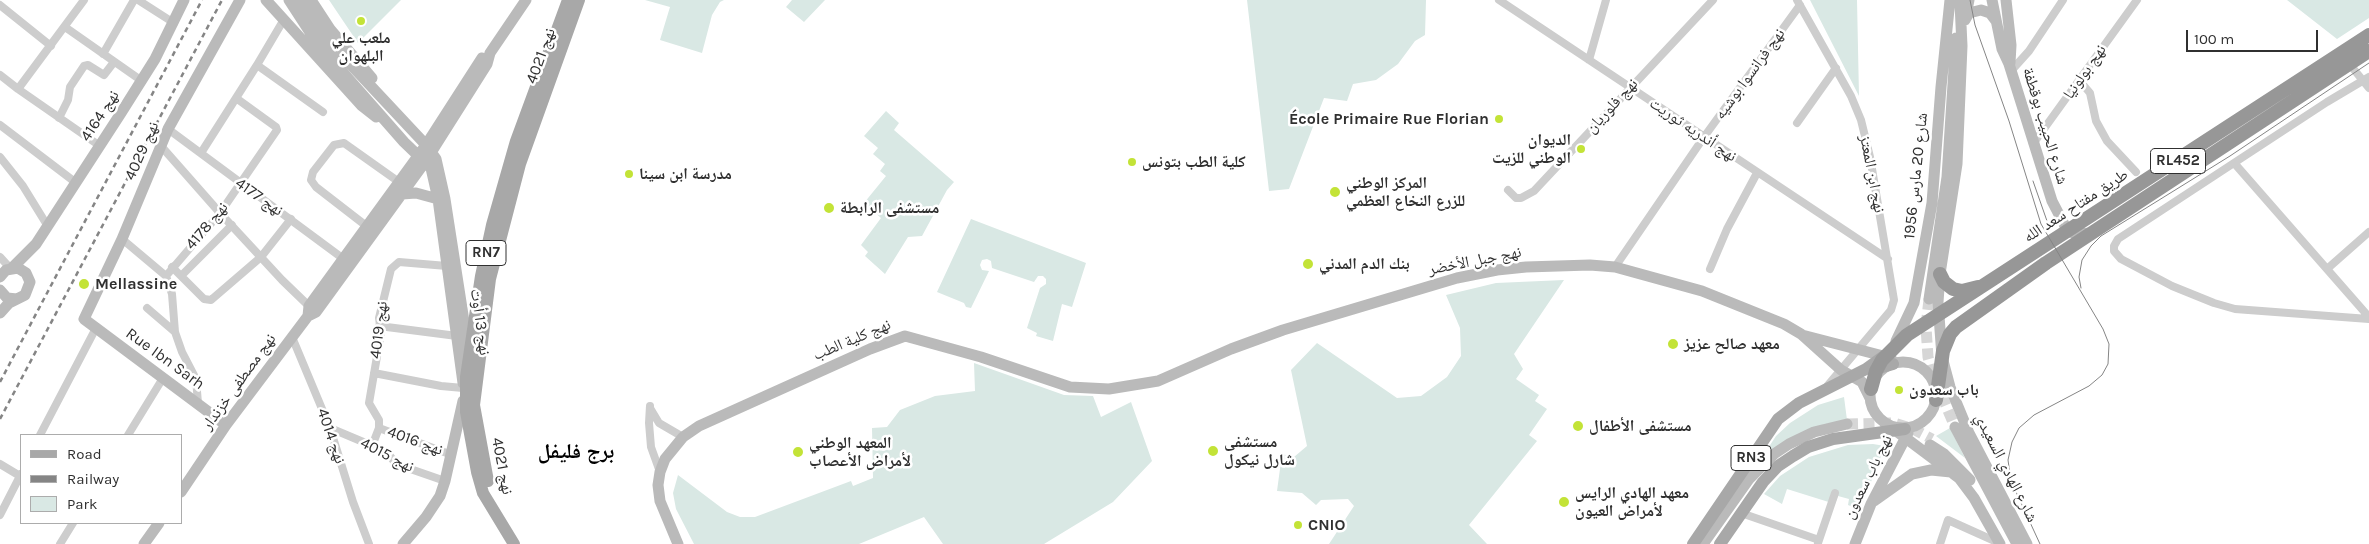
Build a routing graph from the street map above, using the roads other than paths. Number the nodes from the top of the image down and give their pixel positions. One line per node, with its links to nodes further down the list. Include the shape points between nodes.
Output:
1 (134, 0): 32 (street)
2 (138, 0): 26 (street)
3 (184, 0): 26 (main road, نهج 4164)
4 (240, 0): 51 (main road, نهج 4029)
5 (266, 0): 23 (main road)
6 (289, 0): 52 (main road, via 317,43)
7 (299, 0): 53 (main road, via 324,36)
8 (311, 0): 53 (main road, via 330,29 405,116)
9 (526, 0): 59 (main road)
10 (568, 0): 112 (main road, نهج 4021 / RN7, via 516,141 490,234)
11 (579, 0): 126 (main road, نهج 4021 / RN7, via 523,155 502,228)
12 (1499, 0): 34 (street, نهج أندريه ثوريت)
13 (1606, 0): 34 (street)
14 (1713, 0): 43 (street, نهج فلوريان)
15 (1992, 0): 24 (main road, شارع الحبيب بوقطفة)
16 (2006, 0): 38 (main road)
17 (2063, 0): 38 (street, via 2029,51)
18 (2137, 0): 41 (street, نهج بولونيا)
19 (1960, 1): 25 (main road); 30 (main road); 98 (main road, شارع 20 مارس 1956, via 1946,177); 113 (main road, شارع 20 مارس 1956, via 1941,87 1932,203 1914,304)
20 (80, 2): 27 (street)
21 (2, 3): 29 (street)
22 (1799, 3): 37 (street, نهج ابن المعتز); 54 (street, نهج فرانسوا بوشيه)
23 (283, 21): 36 (street); 52 (main road, via 362,106)
24 (1996, 21): 25 (main road, via 1990,13 1982,10 1969,13); 38 (main road, شارع الحبيب بوقطفة)
25 (1964, 22): 30 (main road)
26 (174, 23): 42 (main road, نهج 4164)
27 (65, 27): 29 (street); 32 (street)
28 (2369, 35): 33 (highway, طريق مفتاح سعد الله / RL452)
29 (51, 46): 45 (street)
30 (1962, 46): 90 (main road, via 1956,172)
31 (2369, 51): 33 (highway, طريق مفتاح سعد الله / RL452)
32 (103, 54): 35 (street)
33 (2345, 59): 40 (street); 75 (highway, طريق مفتاح سعد الله / RL452); 76 (highway, طريق مفتاح سعد الله / RL452)
34 (1589, 60): 43 (street, نهج أندريه ثوريت)
35 (114, 62): 42 (street); 48 (street, via 104,75 88,65 84,66 70,87)
36 (256, 65): 46 (street); 47 (street)
37 (1836, 68): 49 (street); 82 (street, نهج ابن المعتز, via 1861,120)
38 (2010, 68): 55 (main road, شارع الحبيب بوقطفة)
39 (0, 75): 45 (street)
40 (2366, 79): 44 (street); 61 (street)
41 (2079, 80): 55 (street, نهج بولونيا); 62 (street, via 2090,93 2096,121 2107,141)
42 (142, 81): 56 (main road, نهج 4164)
43 (1629, 87): 54 (street, نهج أندريه ثوريت); 67 (street, نهج فلوريان, via 1534,191 1516,198)
44 (2369, 88)
45 (18, 89): 48 (street)
46 (236, 98): 58 (street); 66 (street, نهج 4178, via 274,125 276,132)
47 (324, 112)
48 (59, 118): 56 (street)
49 (1797, 123)
50 (0, 125): 64 (street)
51 (168, 129): 57 (main road, نهج 4029); 58 (street, نهج 4177)
52 (394, 129): 59 (main road, نهج 13 أوت, via 404,142)
53 (413, 132): 59 (main road, نهج 13 أوت)
54 (1704, 137): 63 (street, نهج أندريه ثوريت); 86 (street, نهج فرانسوا بوشيه)
55 (2034, 144): 75 (main road, شارع الحبيب بوقطفة, via 2052,201)
56 (100, 146): 64 (main road, نهج 4164)
57 (161, 146): 70 (street); 78 (main road, نهج 4029)
58 (201, 153): 66 (street, نهج 4177)
59 (425, 153): 65 (main road, نهج مصطفى خزندار); 68 (main road, نهج مصطفى خزندار); 69 (main road, نهج 13 أوت); 112 (main road, نهج 13 أوت, via 440,172 446,199)
60 (0, 157): 72 (street)
61 (2235, 164): 88 (street); 103 (street, via 2118,239 2114,246 2117,256 2195,296 2235,309)
62 (2136, 172)
63 (1757, 173): 82 (street, نهج أندريه ثوريت); 89 (street)
64 (75, 182): 72 (main road, نهج 4164)
65 (399, 182): 74 (main road, نهج مصطفى خزندار); 74 (street, via 344,143 334,145 313,172 312,180 316,187)
66 (240, 184): 70 (street, نهج 4178); 71 (street, نهج 4177)
67 (1508, 190)
68 (402, 194): 69 (main road, via 416,193); 74 (main road, نهج مصطفى خزندار)
69 (438, 199): 84 (main road, نهج 13 أوت)
70 (220, 214): 73 (street); 85 (street, نهج 4178)
71 (291, 219): 81 (street); 83 (street, نهج 4177)
72 (47, 225): 79 (main road, نهج 4164)
73 (232, 225): 81 (street); 92 (street)
74 (370, 228): 83 (main road, نهج مصطفى خزندار)
75 (2070, 232): 76 (main road); 95 (highway, طريق مفتاح سعد الله / RL452)
76 (2096, 232): 114 (highway, طريق مفتاح سعد الله / RL452, via 1956,327 1947,340)
77 (2369, 232): 88 (street)
78 (122, 239): 91 (street); 104 (main road, نهج 4029)
79 (36, 244): 87 (main road, نهج 4164); 94 (main road, نهج 4164)
80 (0, 257): 87 (street)
81 (261, 257): 92 (street, via 209,300); 100 (street)
82 (1888, 259): 111 (street, نهج ابن المعتز, via 1893,307)
83 (347, 261): 100 (main road, نهج مصطفى خزندار)
84 (447, 266): 105 (street, نهج 4019, via 399,262 394,265 386,280); 109 (main road, نهج 13 أوت)
85 (172, 267): 91 (street, نهج 4178); 92 (street)
86 (1615, 267): 108 (main road, نهج جبل الأخضر, via 1730,301); 120 (main road, نهج جبل الأخضر, via 1526,267 1457,278 1283,330)
87 (11, 268): 93 (main road, نهج 4164); 94 (main road, via 22,270)
88 (2327, 268): 103 (street)
89 (1710, 269)
90 (1940, 274): 95 (highway, via 1955,290); 102 (main road)
91 (166, 276): 107 (street, via 172,294)
92 (181, 276)
93 (0, 277)
94 (29, 278): 97 (main road, نهج 4164, via 28,292)
95 (1986, 286): 102 (highway, طريق مفتاح سعد الله / RL452)
96 (0, 290): 97 (main road, via 7,298); 101 (main road)
97 (17, 299): 101 (main road)
98 (1928, 299)
99 (147, 308): 107 (street)
100 (311, 312): 110 (main road, نهج مصطفى خزندار)
101 (0, 313)
102 (1938, 316): 113 (highway, طريق مفتاح سعد الله / RL452); 114 (main road)
103 (2369, 318)
104 (84, 319): 106 (main road, Rue Ibn Sarh)
105 (379, 326): 109 (street); 116 (street, نهج 4019, via 381,333)
106 (96, 328): 118 (main road, Rue Ibn Sarh); 132 (street)
107 (175, 332): 124 (street, via 196,379)
108 (1800, 334): 111 (main road, نهج جبل الأخضر); 117 (main road, نهج جبل الأخضر)
109 (458, 336): 121 (main road, نهج 13 أوت)
110 (292, 337): 127 (main road, نهج مصطفى خزندار); 129 (street, نهج 4014)
111 (1856, 349): 113 (main road, نهج جبل الأخضر); 117 (street, نهج ابن المعتز)
112 (469, 354): 121 (main road, نهج 4021 / RN7); 126 (main road, نهج 13 أوت)
113 (1889, 356): 115 (highway, طريق مفتاح سعد الله / RL452); 117 (main road, RN3); 119 (main road, نهج جبل الأخضر, via 1919,366); 122 (main road, RL452)
114 (1942, 357): 119 (highway, طريق مفتاح سعد الله / RL452); 125 (main road, شارع الهادي السعيدي)
115 (1877, 368): 117 (main road, RN3); 122 (highway, طريق مفتاح سعد الله / RL452)
116 (374, 373): 121 (street); 130 (street, نهج 4019, via 369,403 379,419)
117 (1846, 373): 122 (main road, نهج جبل الأخضر, via 1864,384); 159 (main road, RN3, via 1790,409 1773,425)
118 (163, 378): 124 (main road, Rue Ibn Sarh); 133 (street)
119 (1933, 379): 123 (highway, طريق مفتاح سعد الله / RL452); 125 (main road, شارع الهادي السعيدي)
120 (1158, 381): 134 (main road, نهج كلية الطب, via 1110,389 1070,387 905,336 707,422)
121 (464, 391): 126 (main road, نهج 4021 / RN7)
122 (1871, 393): 131 (main road, via 1876,414)
123 (1936, 400): 131 (main road, RL452, via 1929,416)
124 (198, 403): 127 (main road, Rue Ibn Sarh)
125 (1957, 405): 168 (main road, شارع الهادي السعيدي)
126 (467, 411): 136 (main road, نهج 13 أوت); 157 (main road, نهج 4021 / RN7, via 495,512)
127 (226, 425): 143 (main road, نهج مصطفى خزندار)
128 (1955, 427): 147 (main road)
129 (330, 428): 135 (street, نهج 4015); 152 (street, نهج 4014)
130 (379, 428): 135 (street); 136 (street, نهج 4016)
131 (1901, 429): 140 (main road); 145 (main road, نهج باب سعدون); 146 (main road, RN3, via 1824,441 1793,456 1769,476)
132 (41, 434)
133 (129, 434)
134 (683, 437): 138 (main road, نهج كلية الطب, via 665,459); 138 (street, via 659,423 650,406 651,447)
135 (372, 446): 142 (street, نهج 4015, via 387,452 396,464)
136 (452, 455): 142 (main road, نهج 13 أوت)
137 (0, 464): 139 (street)
138 (660, 472): 158 (main road, نهج كلية الطب, via 660,501)
139 (20, 474)
140 (1956, 475): 145 (main road, via 1944,470 1918,472); 166 (main road)
141 (20, 476): 148 (street)
142 (445, 481): 156 (main road, نهج 13 أوت, via 435,506)
143 (182, 491)
144 (1835, 493): 153 (street)
145 (1870, 504): 163 (main road, نهج باب سعدون)
146 (1741, 513): 153 (street); 162 (main road, RN3)
147 (2001, 514): 166 (main road, via 1976,478 1949,451 1931,442 1970,480); 167 (main road)
148 (0, 515)
149 (72, 524): 154 (street)
150 (158, 524): 155 (main road)
151 (1984, 535): 164 (street, via 1948,520); 165 (street); 166 (street)
152 (366, 542)
153 (1818, 542)
154 (60, 544)
155 (144, 544)
156 (403, 544)
157 (514, 544)
158 (678, 544)
159 (1693, 544)
160 (1703, 544): 161 (main road, via 1744,486 1767,460 1821,429 1848,427 1820,436 1780,456 1756,480)
161 (1711, 544)
162 (1720, 544)
163 (1855, 544)
164 (1940, 544)
165 (1980, 544)
166 (2003, 544)
167 (2017, 544)
168 (2027, 544)

